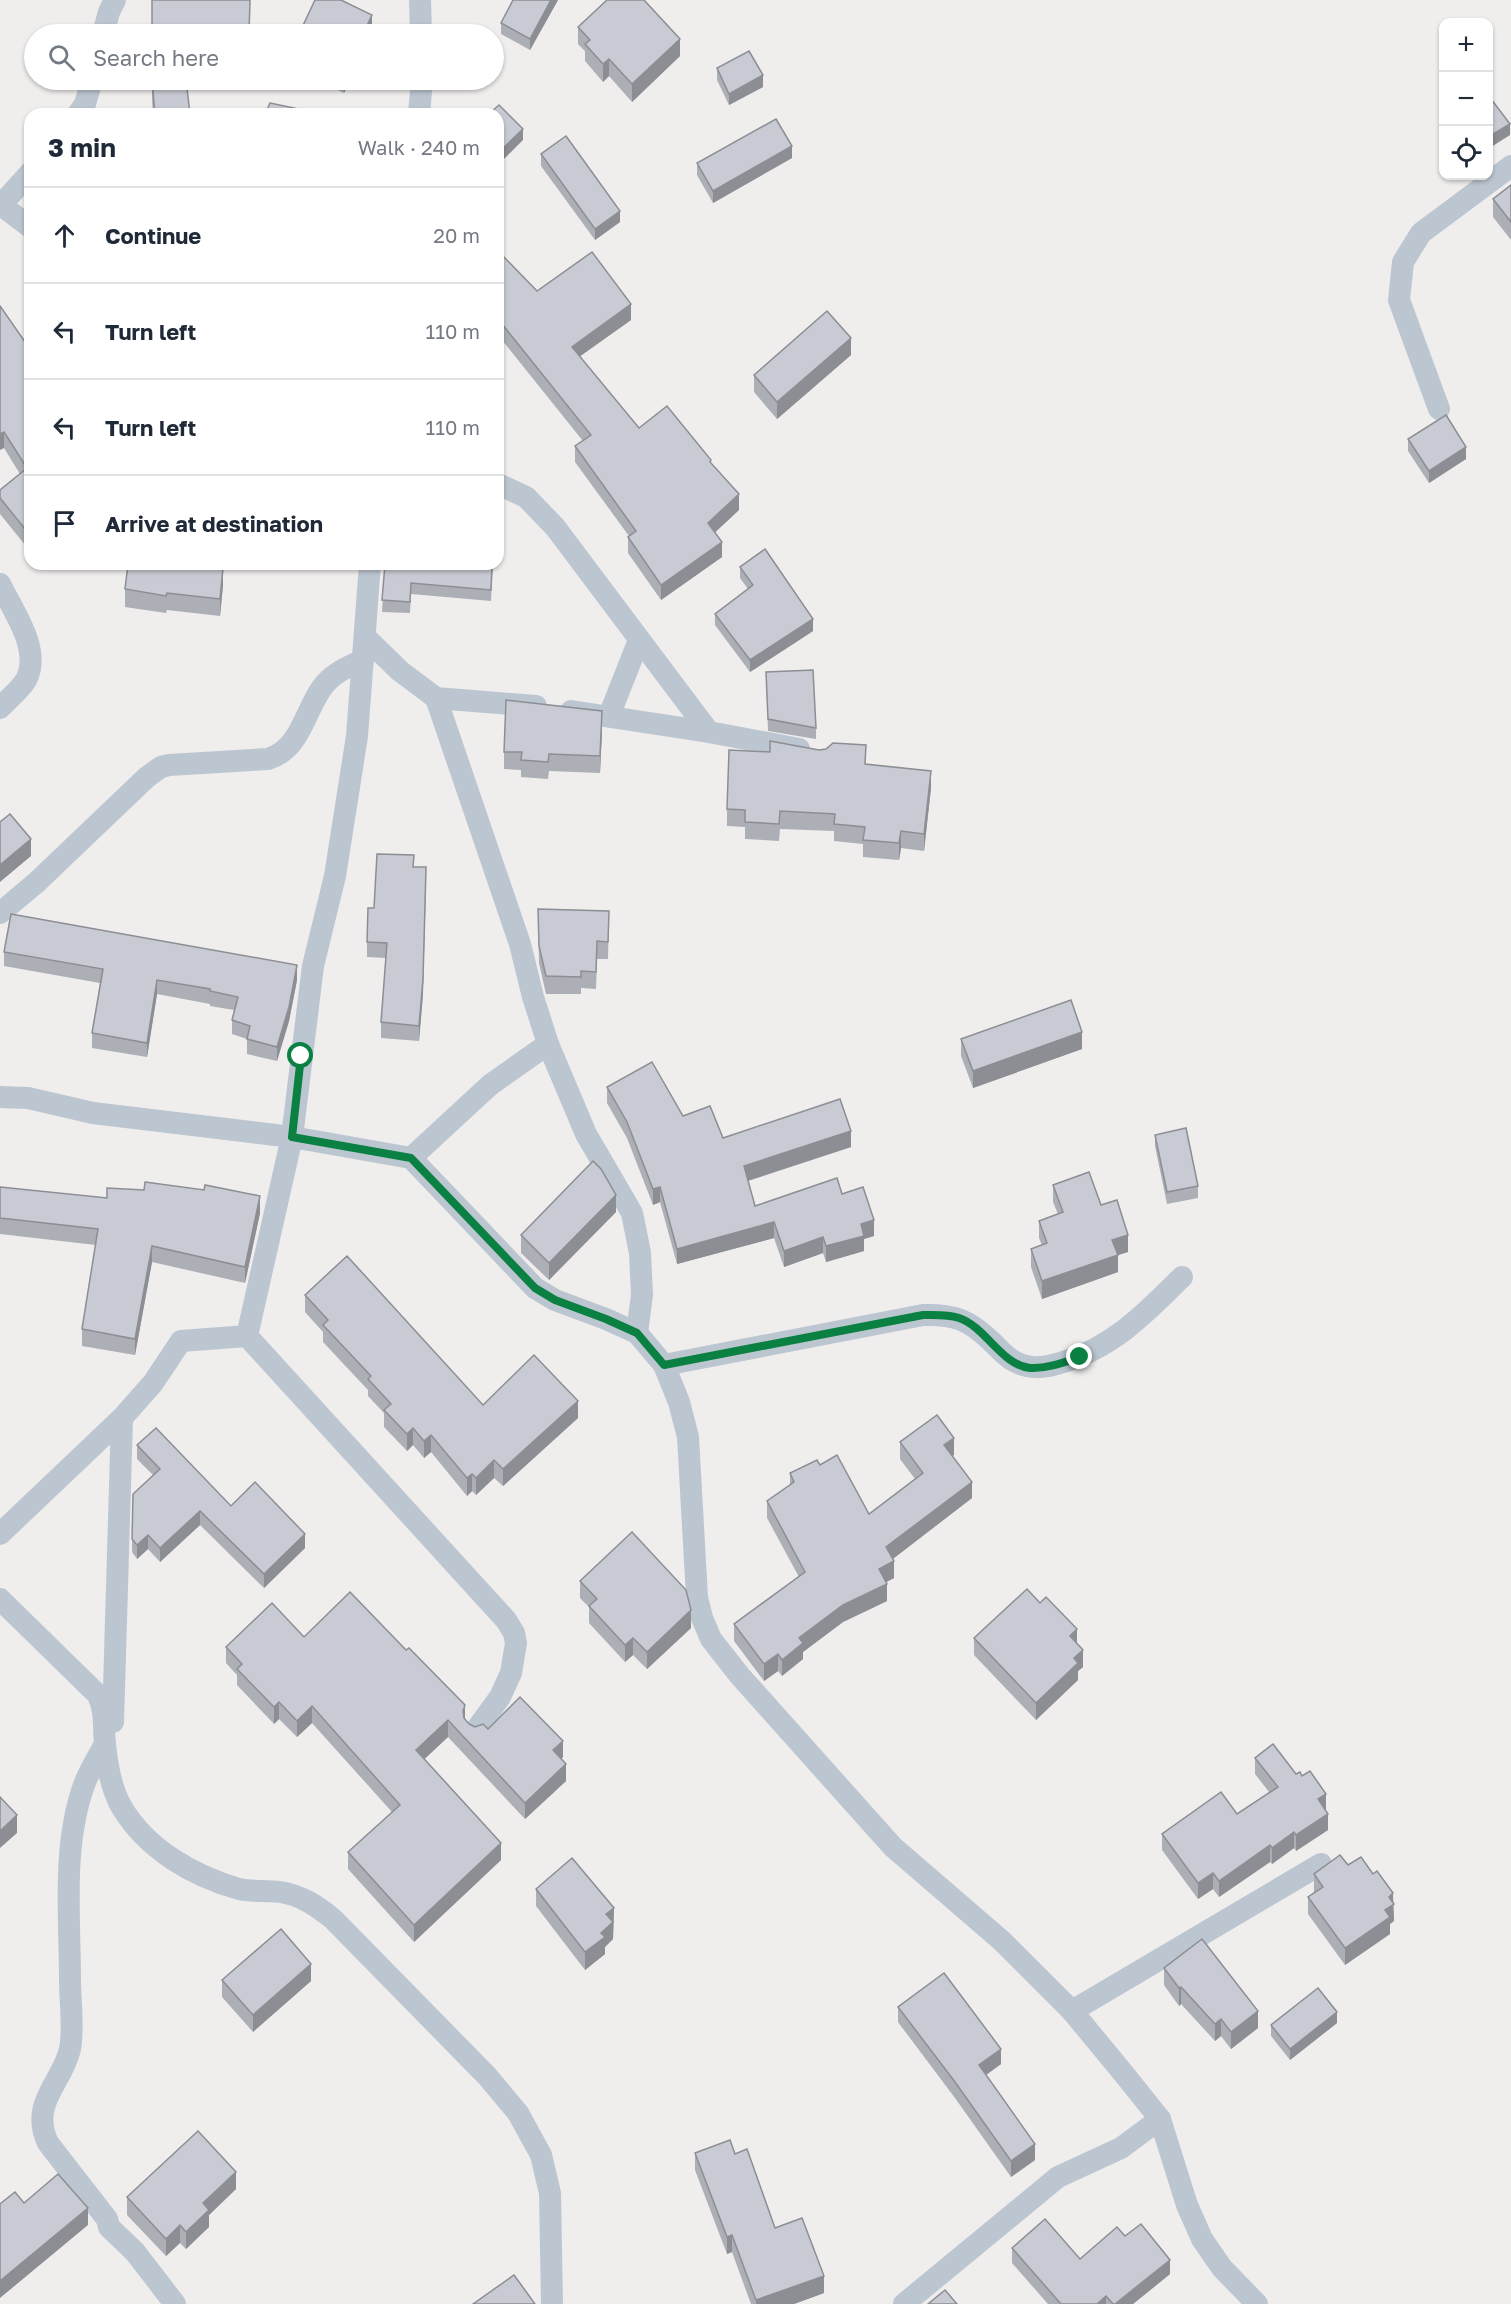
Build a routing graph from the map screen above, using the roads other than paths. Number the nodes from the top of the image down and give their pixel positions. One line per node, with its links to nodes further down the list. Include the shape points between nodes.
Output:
1 (115, 0): 3 (street)
2 (420, 0): 4 (street)
3 (106, 24)
4 (421, 24)
5 (89, 90): 7 (street)
6 (421, 90): 8 (street)
7 (82, 108)
8 (420, 108)
9 (1511, 166): 13 (street, via 1421,233 1403,262 1399,300)
10 (24, 179): 11 (street)
11 (1, 205): 12 (street)
12 (24, 222)
13 (1439, 409)
14 (504, 486): 18 (street, via 526,497 555,527)
15 (370, 570): 17 (street)
16 (0, 584): 21 (street, via 32,659 26,681)
17 (365, 637): 19 (street); 20 (street)
18 (639, 640): 22 (street); 23 (street)
19 (363, 660): 25 (street, via 340,670 321,689 295,740 279,756 162,767); 28 (street, via 357,736 335,876 313,966)
20 (436, 698): 22 (street); 26 (street, via 517,934)
21 (0, 708)
22 (609, 716): 23 (street)
23 (709, 732): 24 (street)
24 (821, 753)
25 (0, 913)
26 (548, 1044): 29 (street, via 490,1085); 31 (street, via 586,1134 633,1213 642,1295)
27 (0, 1097): 28 (street, via 28,1098 93,1113)
28 (292, 1137): 29 (street); 32 (street)
29 (411, 1158): 31 (street, via 535,1288)
30 (1182, 1277): 33 (street, via 1139,1320 1109,1342 1080,1357 1051,1365 1029,1368 1011,1360 962,1318 944,1314)
31 (637, 1333): 33 (street)
32 (247, 1336): 34 (street, via 181,1341 153,1383); 37 (street, via 514,1633 511,1673 500,1697)
33 (664, 1365): 41 (street, via 688,1437 697,1597 711,1639 893,1847 1002,1941)
34 (122, 1418): 35 (street); 39 (street)
35 (0, 1534)
36 (0, 1599): 38 (street, via 98,1695 104,1707)
37 (476, 1730)
38 (105, 1744): 39 (street); 43 (street, via 84,1783 75,1820 70,1878 70,2047 46,2101 43,2132 109,2227 135,2252)
39 (111, 1780): 44 (street, via 121,1806 136,1827 162,1852 194,1872 241,1889 282,1892 312,1902 487,2076 518,2113 541,2155 550,2193)
40 (1320, 1864): 41 (street)
41 (1072, 2011): 42 (street)
42 (1160, 2119): 45 (street, via 1121,2148 1058,2177); 46 (street, via 1202,2239 1222,2268)
43 (175, 2304)
44 (552, 2304)
45 (904, 2304)
46 (1257, 2304)

